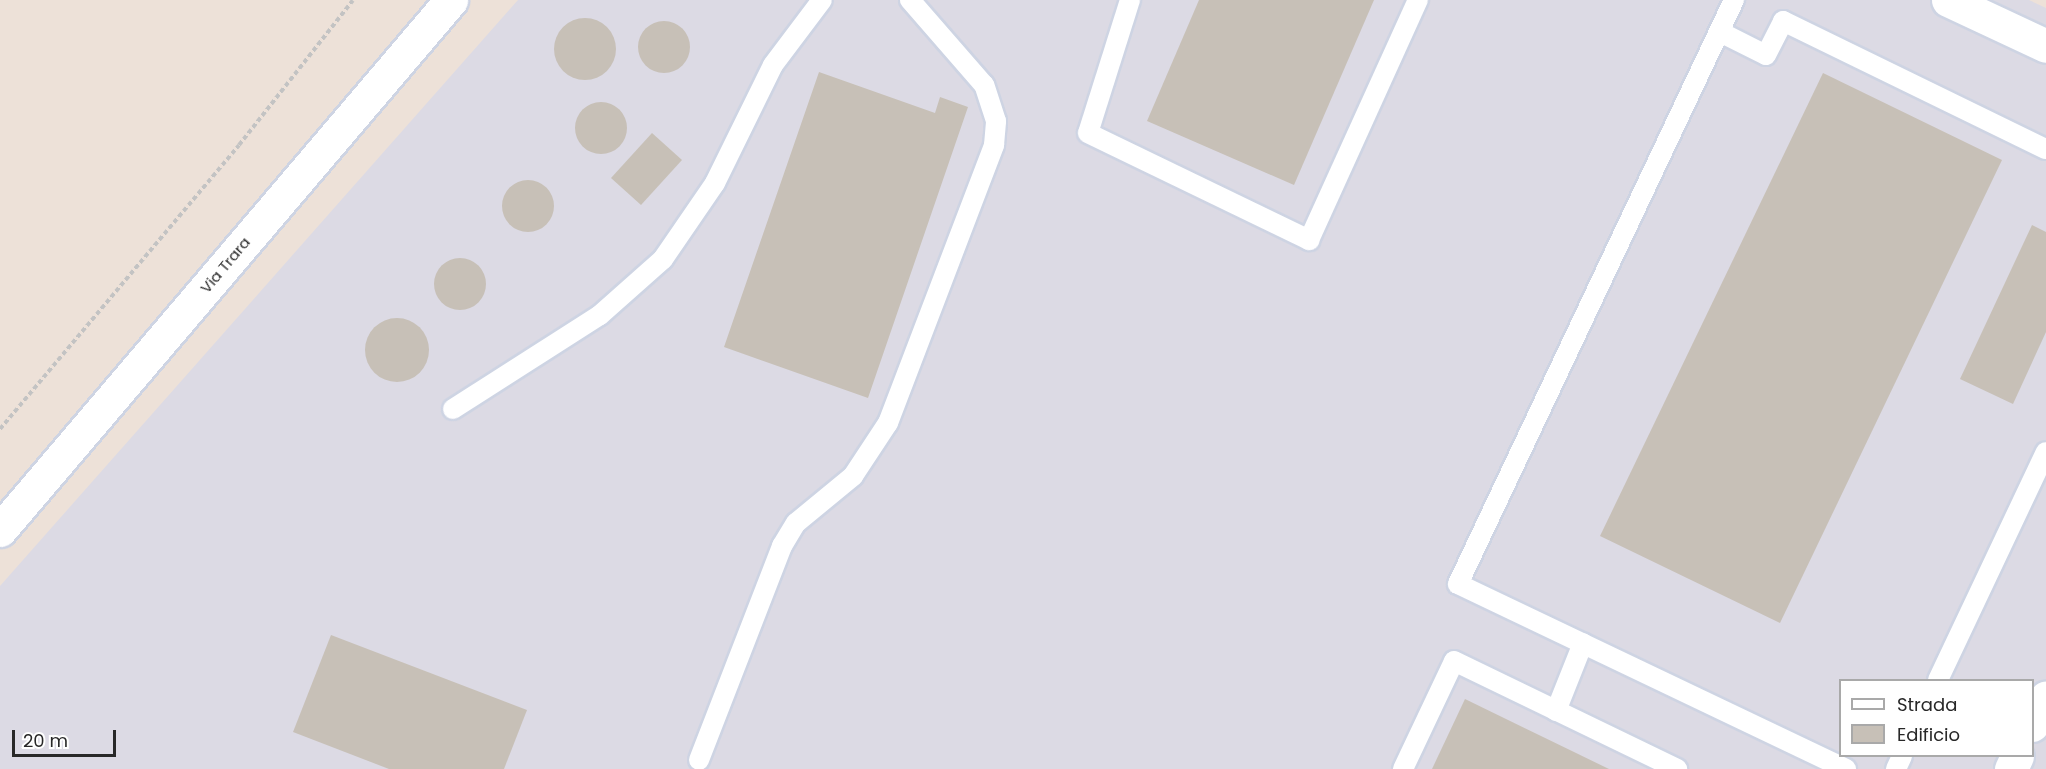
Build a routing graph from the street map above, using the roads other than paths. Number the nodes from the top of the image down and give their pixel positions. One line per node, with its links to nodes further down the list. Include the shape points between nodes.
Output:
1 (451, 0): 13 (street, Via Trara)
2 (822, 0): 11 (lane, via 773,65 715,183 663,260 600,315)
3 (910, 0): 19 (lane, via 984,85 996,121 994,145 884,430 853,476 796,523 782,546)
4 (1130, 0): 5 (lane, via 1088,133 1309,240)
5 (1418, 0)
6 (1734, 0): 8 (lane)
7 (1948, 0): 9 (street)
8 (1720, 32): 10 (lane, via 1766,55 1783,21); 14 (lane, via 1458,584)
9 (2046, 46)
10 (2046, 149)
11 (453, 410)
12 (2046, 452): 15 (lane)
13 (0, 530)
14 (1583, 644): 17 (lane); 22 (lane)
15 (1939, 679)
16 (2046, 697): 18 (street)
17 (1556, 711): 20 (lane, via 1454,661); 21 (lane)
18 (2034, 721)
19 (699, 760)
20 (1403, 769)
21 (1677, 769)
22 (1846, 769)

